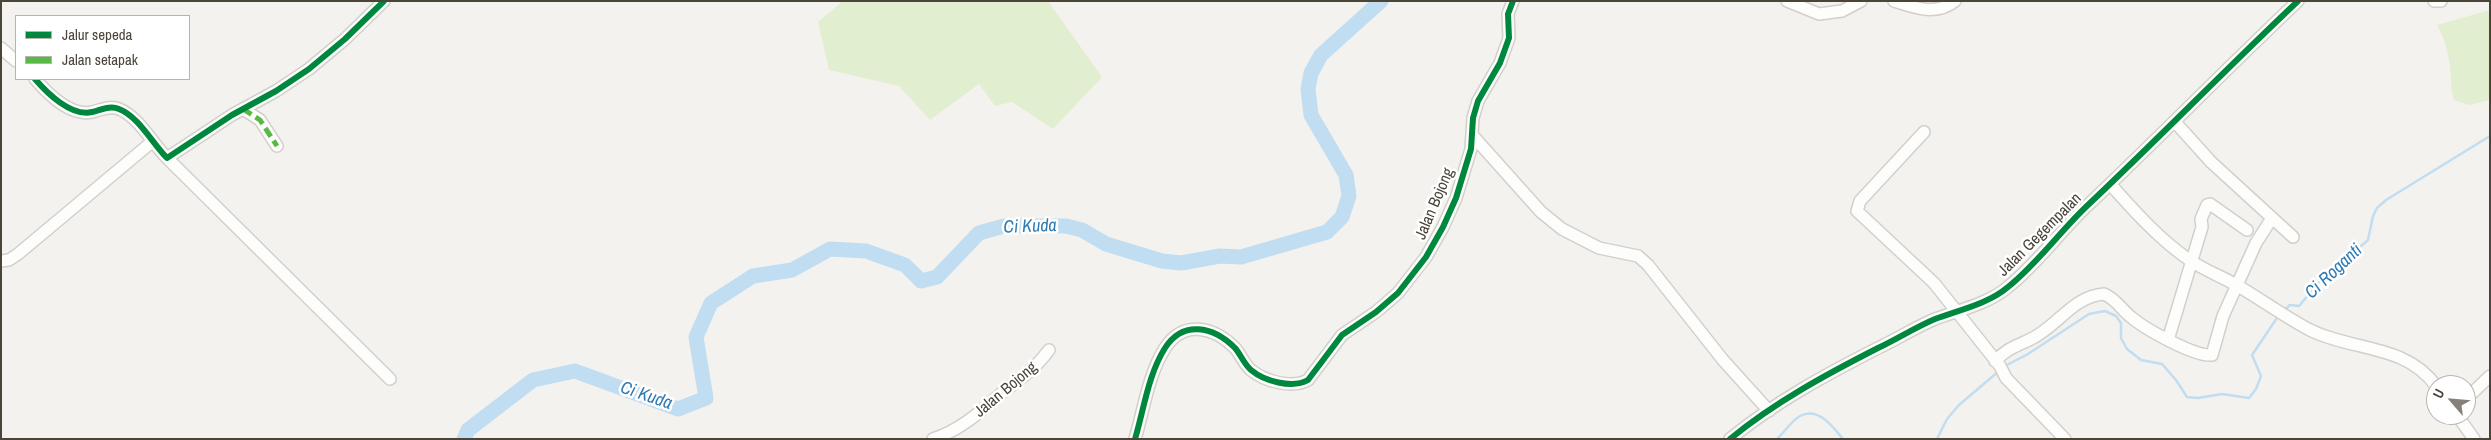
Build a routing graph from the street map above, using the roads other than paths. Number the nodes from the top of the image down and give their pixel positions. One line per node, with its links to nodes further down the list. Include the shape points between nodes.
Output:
1 (384, 1): 13 (street, via 309,69)
2 (1513, 1): 16 (street, Jalan Bojong, via 1508,14 1510,38 1500,63 1478,100)
3 (1787, 1): 4 (street, via 1820,14 1842,11)
4 (1861, 1)
5 (1894, 1): 6 (street, via 1923,10 1936,9)
6 (1955, 1)
7 (2298, 1): 14 (street, Jalan Gegempalan)
8 (2434, 1): 9 (street)
9 (2441, 1)
10 (1, 48): 11 (street)
11 (15, 59)
12 (35, 80): 17 (street, via 74,110 83,113 118,108)
13 (243, 110): 18 (street, via 260,120); 19 (street)
14 (2175, 122): 20 (street, Jalan Gegempalan, via 2145,148); 21 (street, via 2211,162)
15 (1924, 132): 27 (street, via 1860,201 1857,212 1934,283)
16 (1473, 136): 35 (street, via 1541,212 1562,230 1599,248 1638,256 1648,265 1723,360); 38 (street, Jalan Bojong, via 1456,198 1426,257 1389,302 1342,335 1308,380 1302,383 1274,382 1264,378 1250,370 1236,349 1216,334 1186,329 1175,334 1164,349 1153,374)
17 (153, 142): 19 (street); 24 (street, via 26,248)
18 (277, 146)
19 (168, 158): 33 (street)
20 (2111, 185): 25 (street, via 2167,243); 27 (street, Jalan Gegempalan, via 2006,289)
21 (2272, 218): 23 (street); 26 (street, via 2256,243)
22 (2247, 230): 25 (street, via 2208,204 2201,219 2202,227)
23 (2293, 237)
24 (2, 262)
25 (2192, 262): 26 (street); 28 (street)
26 (2238, 286): 28 (street, via 2223,316 2214,354 2209,356); 31 (street, via 2327,337 2403,358)
27 (1958, 312): 30 (street); 35 (street, Jalan Gegempalan, via 1936,319 1827,374)
28 (2168, 340): 30 (street, via 2145,328 2110,297 2097,295 2081,302 2032,339 2007,348)
29 (1048, 350): 37 (street, Jalan Bojong, via 1038,365 969,421)
30 (1997, 363): 40 (street, via 2006,378)
31 (2429, 375)
32 (2490, 376): 34 (street)
33 (390, 379)
34 (2476, 390)
35 (1770, 411): 39 (street, Jalan Gegempalan)
36 (2464, 425): 41 (street)
37 (933, 439)
38 (1135, 439)
39 (1730, 439)
40 (2065, 439)
41 (2474, 439)

